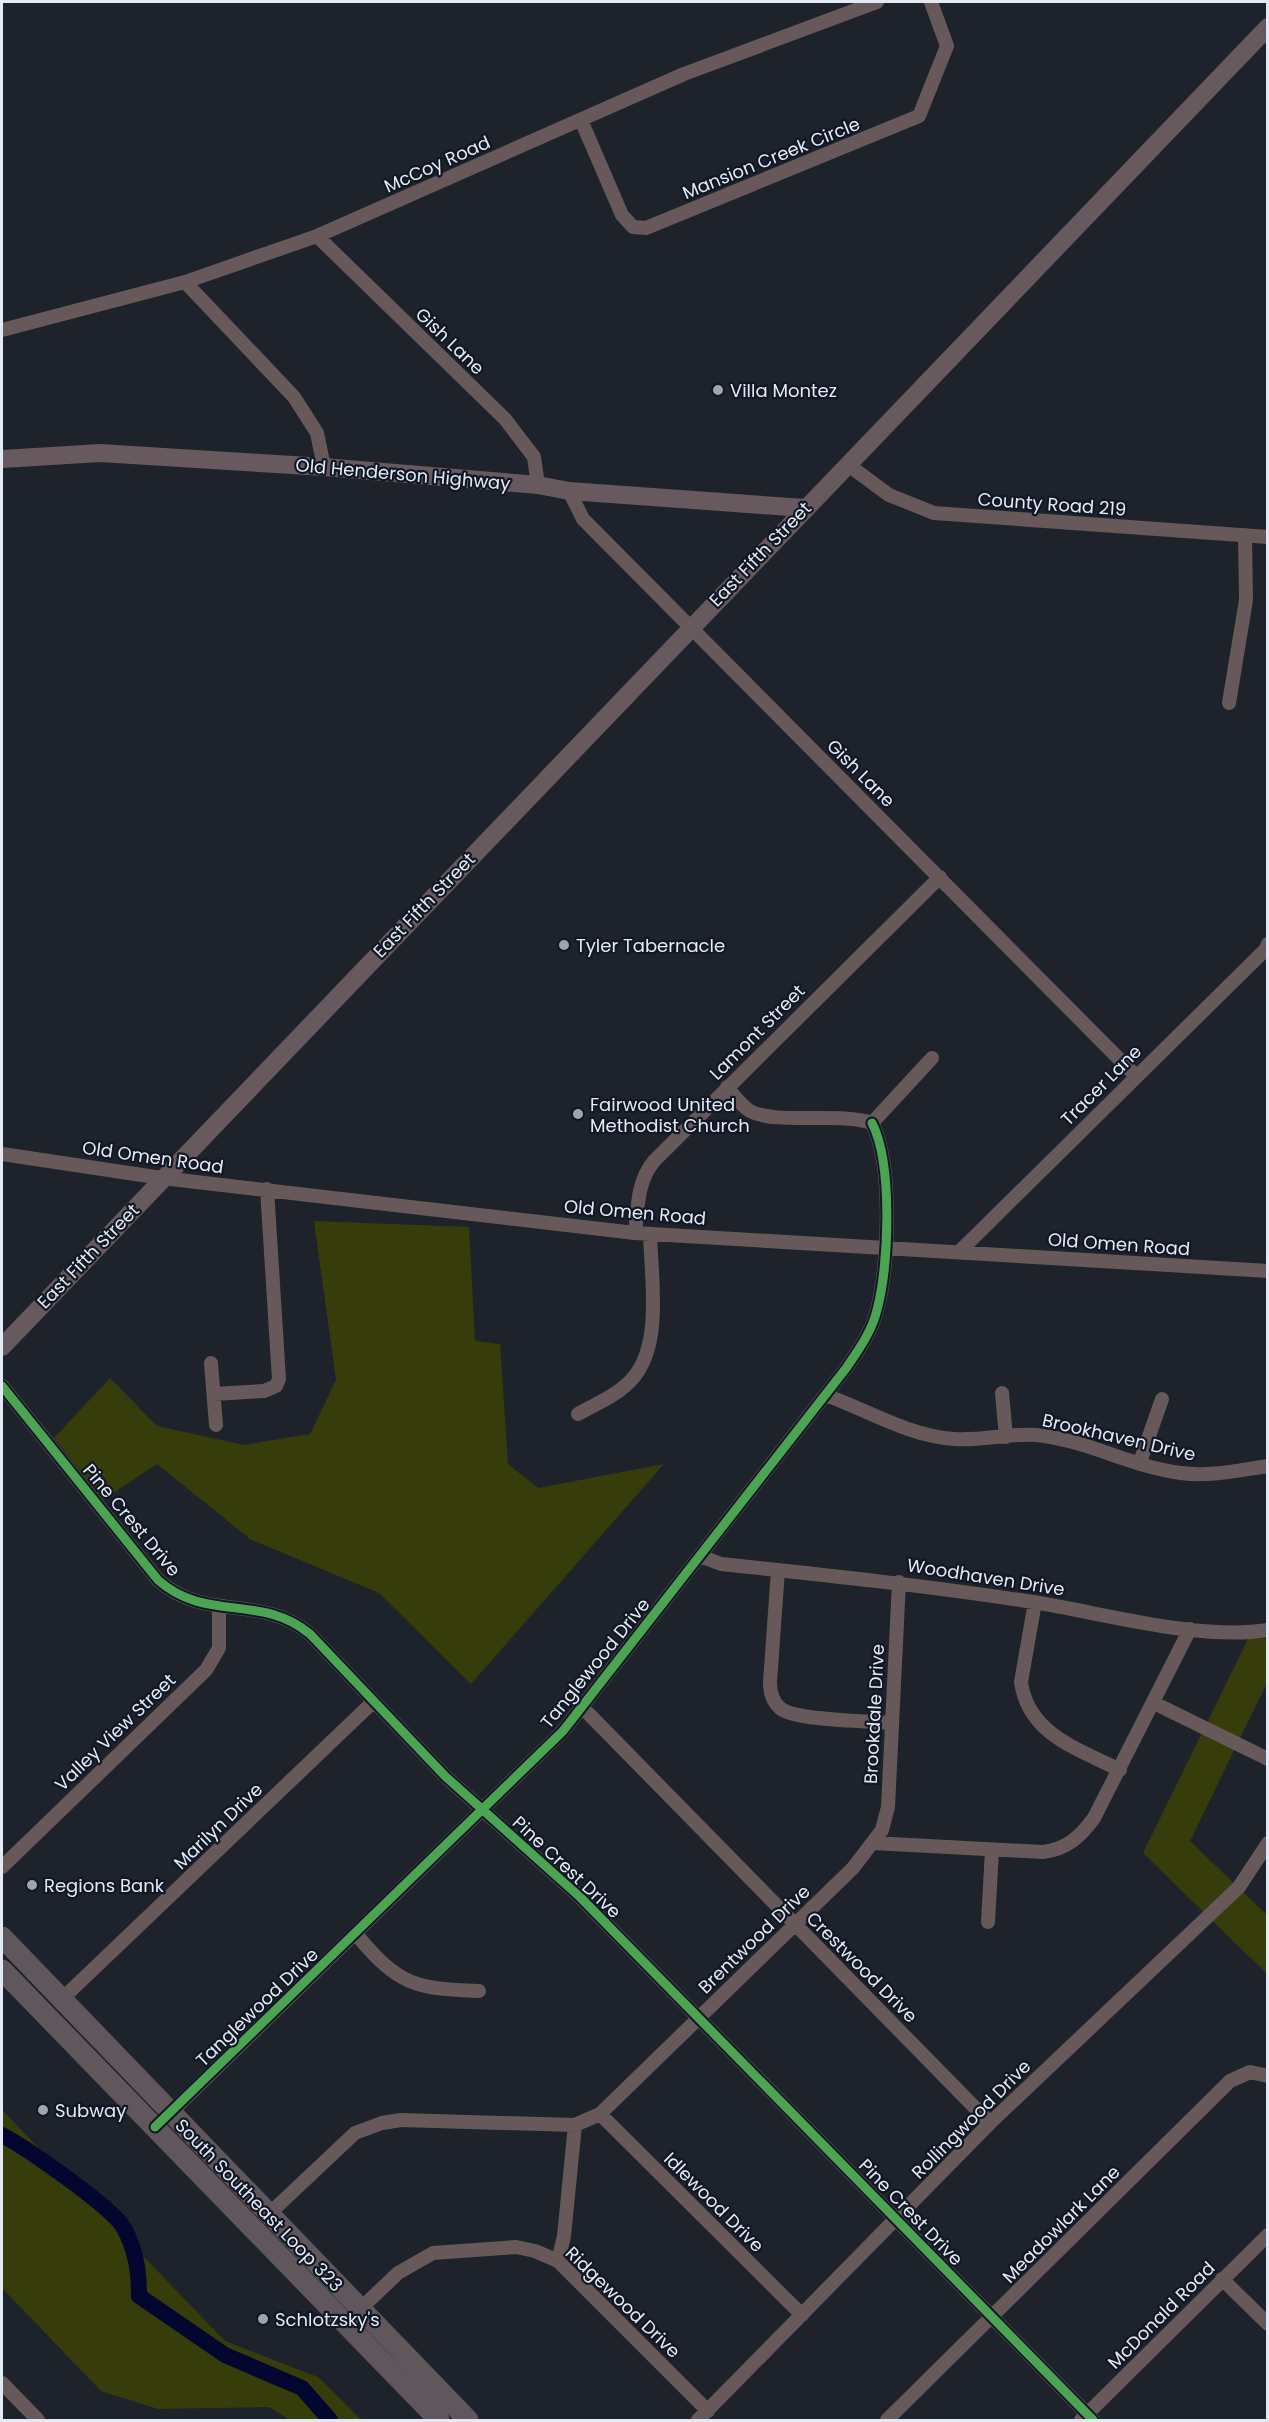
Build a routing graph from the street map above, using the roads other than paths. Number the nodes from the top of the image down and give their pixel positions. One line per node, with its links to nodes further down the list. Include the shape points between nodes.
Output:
1 (877, 2): 4 (street, McCoy Road, via 684,74)
2 (931, 2): 4 (street, Mansion Creek Circle, via 947,46 918,116 646,228 633,227 622,215)
3 (1268, 27): 9 (main road, East Fifth Street)
4 (581, 120): 5 (street, McCoy Road)
5 (317, 236): 6 (street, McCoy Road); 11 (street, Gish Lane, via 505,419 534,457)
6 (185, 282): 7 (street, McCoy Road); 10 (street, via 294,397 317,433)
7 (2, 330)
8 (2, 459): 10 (main road, Old Henderson Highway, via 100,453)
9 (847, 464): 13 (main road, East Fifth Street); 14 (street, County Road 219, via 890,495 934,513)
10 (324, 467): 11 (main road, Old Henderson Highway)
11 (538, 485): 12 (main road, Old Henderson Highway)
12 (569, 491): 13 (main road, Old Henderson Highway); 16 (street, Gish Lane, via 583,519)
13 (804, 508): 16 (main road, East Fifth Street)
14 (1245, 535): 15 (street, County Road 219); 17 (street, via 1246,600)
15 (1268, 537)
16 (691, 627): 18 (street, Gish Lane); 25 (main road, East Fifth Street)
17 (1229, 703)
18 (940, 877): 21 (street, Gish Lane); 22 (street, Lamont Street)
19 (1268, 944): 21 (street, Tracer Lane)
20 (932, 1058): 23 (street)
21 (1136, 1076): 30 (street, Tracer Lane)
22 (727, 1087): 23 (street, via 742,1105 760,1115); 27 (street, Lamont Street, via 645,1173)
23 (872, 1123): 29 (street, Tanglewood Drive, via 880,1143)
24 (2, 1154): 25 (street, Old Omen Road)
25 (162, 1178): 26 (street, Old Omen Road); 32 (main road, East Fifth Street)
26 (267, 1189): 27 (street, Old Omen Road); 36 (street, via 279,1379 270,1389)
27 (635, 1233): 28 (street, Old Omen Road)
28 (650, 1234): 29 (street, Old Omen Road); 39 (street, via 650,1351 638,1374 624,1387)
29 (887, 1249): 30 (street, Old Omen Road); 37 (street, Tanglewood Drive, via 877,1311 869,1330)
30 (960, 1251): 31 (street, Old Omen Road)
31 (1268, 1271)
32 (2, 1347)
33 (211, 1363): 36 (street)
34 (2, 1386): 48 (street, Pine Crest Drive, via 153,1575 185,1599)
35 (1002, 1393): 41 (street)
36 (213, 1394): 40 (street)
37 (825, 1395): 41 (street, Brookhaven Drive, via 931,1436); 44 (street, Tanglewood Drive)
38 (1162, 1399): 42 (street)
39 (578, 1414)
40 (216, 1425)
41 (1006, 1437): 42 (street, Brookhaven Drive, via 1036,1435)
42 (1140, 1462): 43 (street, Brookhaven Drive, via 1205,1475)
43 (1268, 1466)
44 (700, 1556): 45 (street, Woodhaven Drive, via 721,1564); 53 (street, Tanglewood Drive)
45 (778, 1570): 46 (street, Woodhaven Drive); 54 (street, via 770,1683 773,1700 798,1716)
46 (899, 1582): 47 (street, Woodhaven Drive); 54 (street, Brookdale Drive)
47 (1035, 1602): 49 (street, Woodhaven Drive); 56 (street, via 1022,1694 1045,1731)
48 (219, 1607): 51 (street, Pine Crest Drive, via 251,1608 300,1627); 61 (street, Valley View Street, via 219,1648 206,1670)
49 (1190, 1629): 50 (street, Woodhaven Drive, via 1248,1633); 52 (street)
50 (1268, 1630)
51 (373, 1702): 57 (street, Pine Crest Drive); 68 (street, Marilyn Drive)
52 (1154, 1703): 55 (street); 56 (street)
53 (583, 1708): 57 (street, Tanglewood Drive); 63 (street, Crestwood Drive)
54 (891, 1723): 58 (street, Brookdale Drive, via 888,1807 882,1830)
55 (1268, 1760)
56 (1120, 1770): 60 (street, via 1085,1831 1060,1850)
57 (481, 1811): 64 (street, Tanglewood Drive); 69 (street, Pine Crest Drive, via 580,1897)
58 (873, 1843): 60 (street); 63 (street, Brentwood Drive, via 853,1868)
59 (1268, 1843): 73 (street, Rollingwood Drive, via 1239,1887)
60 (992, 1850): 62 (street)
61 (2, 1867)
62 (988, 1922)
63 (794, 1924): 69 (street, Brentwood Drive); 73 (street, Crestwood Drive)
64 (356, 1934): 67 (street, via 379,1962 398,1977 434,1990); 72 (street, Tanglewood Drive)
65 (2, 1937): 68 (highway, South Southeast Loop 323)
66 (2, 1970): 72 (highway, South Southeast Loop 323)
67 (479, 1991)
68 (62, 2000): 72 (highway, South Southeast Loop 323)
69 (699, 2018): 71 (street, Brentwood Drive); 76 (street, Pine Crest Drive)
70 (1268, 2076): 82 (street, Meadowlark Lane, via 1250,2072 1230,2081)
71 (600, 2114): 74 (street, Brentwood Drive); 80 (street, Idlewood Drive)
72 (162, 2120): 75 (highway, South Southeast Loop 323); 81 (highway, South Southeast Loop 323)
73 (990, 2123): 76 (street, Rollingwood Drive)
74 (575, 2125): 75 (street, Brentwood Drive, via 400,2120 382,2123 356,2133); 78 (street)
75 (269, 2214): 81 (highway, South Southeast Loop 323)
76 (896, 2220): 80 (street, Rollingwood Drive); 82 (street, Pine Crest Drive)
77 (1268, 2235): 79 (street, McDonald Road)
78 (558, 2261): 81 (street, Ridgewood Drive, via 516,2247 433,2253 398,2272); 85 (street, Ridgewood Drive)
79 (1222, 2279): 83 (street); 86 (street, McDonald Road)
80 (802, 2315): 85 (street, Rollingwood Drive)
81 (352, 2316): 88 (highway, South Southeast Loop 323); 89 (highway, South Southeast Loop 323)
82 (992, 2318): 86 (street, Pine Crest Drive); 90 (street, Meadowlark Lane)
83 (1268, 2324)
84 (2, 2383): 87 (street)
85 (703, 2416)
86 (1087, 2419)
87 (38, 2421)
88 (439, 2421)
89 (468, 2421)
90 (887, 2421)

